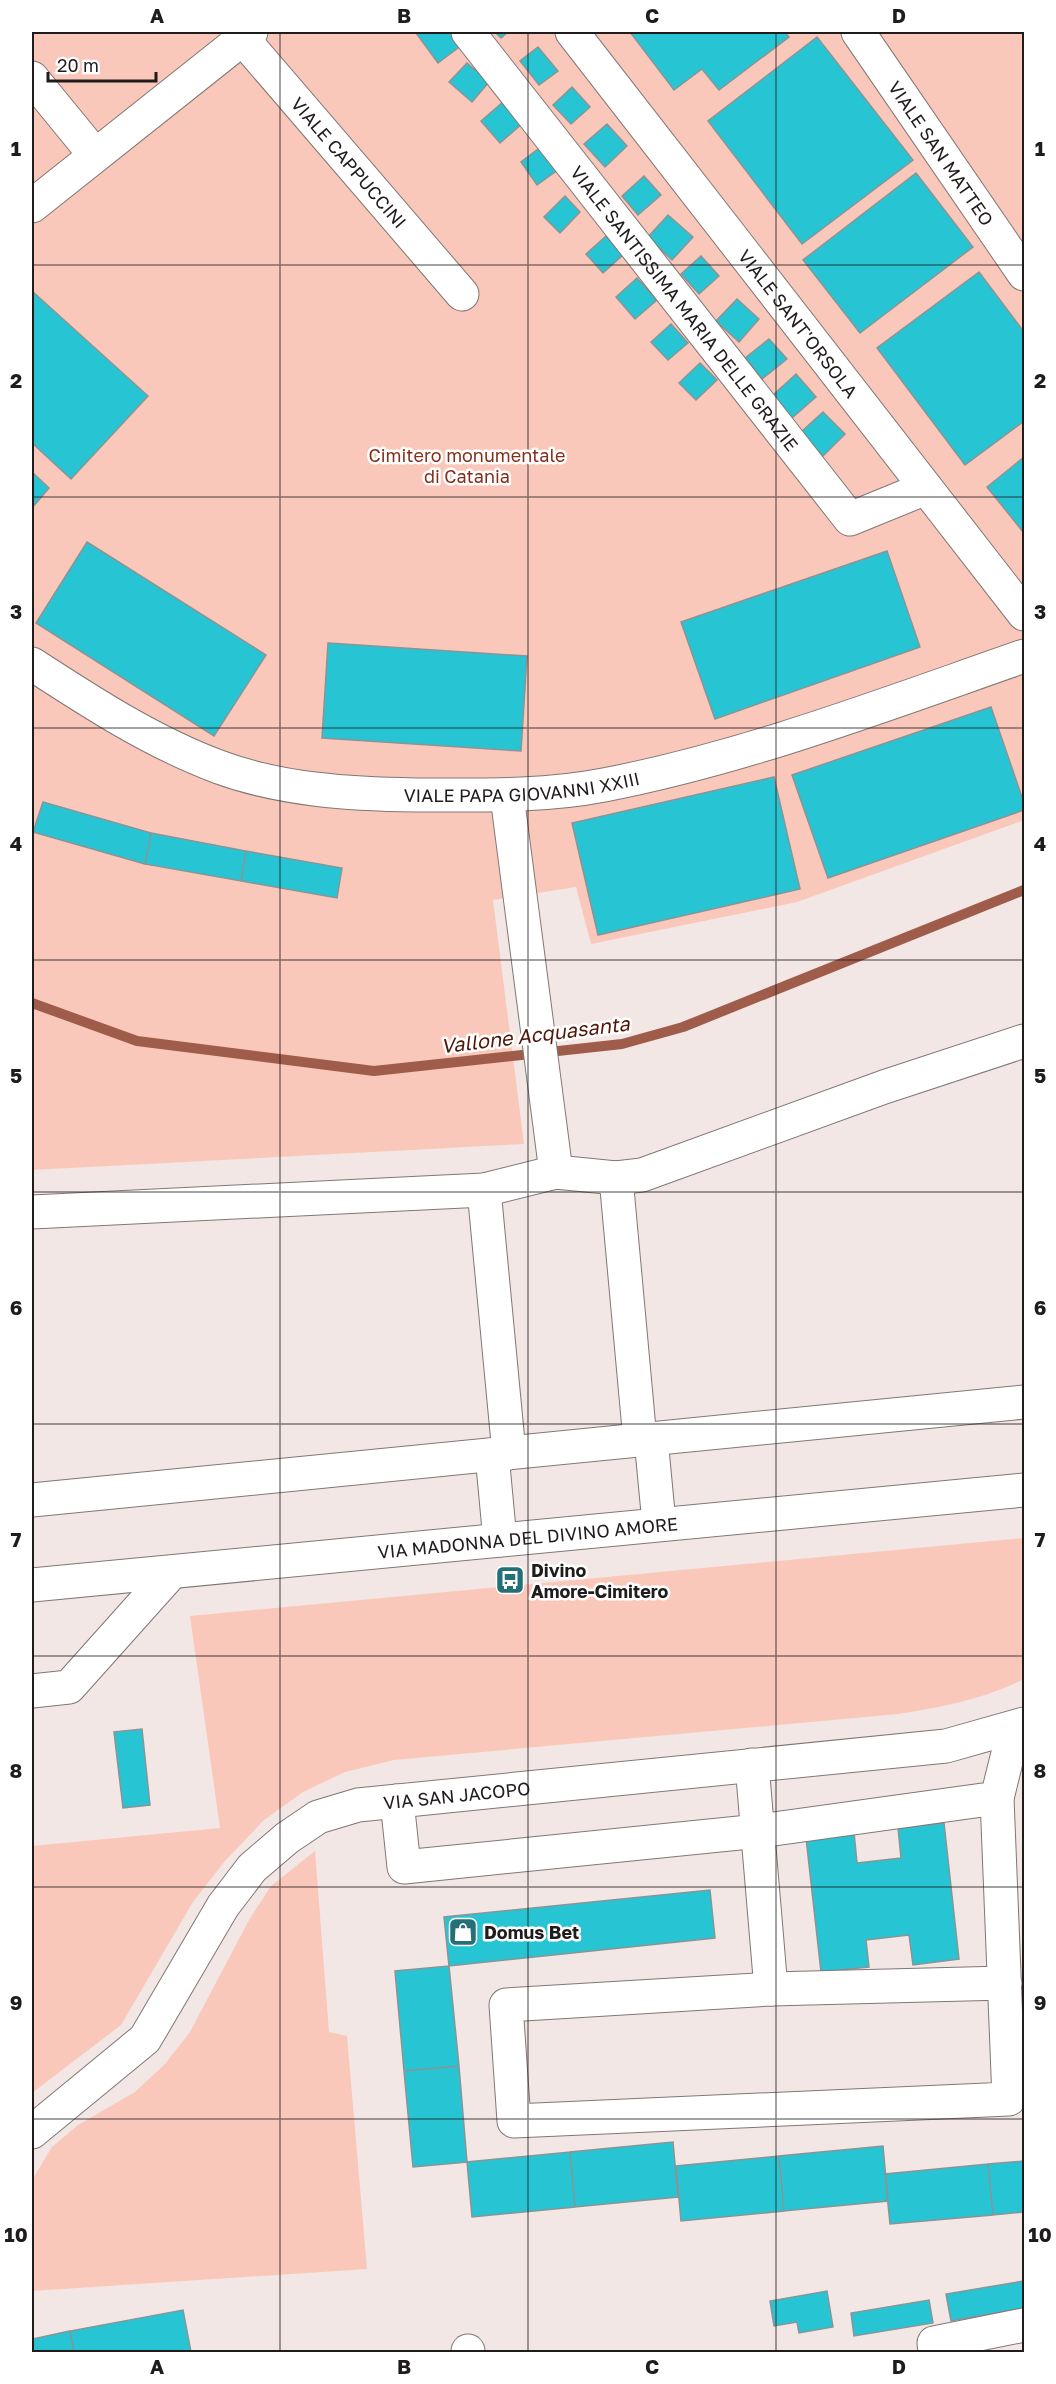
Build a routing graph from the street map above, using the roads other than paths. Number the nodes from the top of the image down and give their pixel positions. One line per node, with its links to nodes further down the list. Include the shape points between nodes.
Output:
1 (468, 32): 10 (street, VIALE SANTISSIMA MARIA DELLE GRAZIE, via 850,519)
2 (572, 32): 10 (street, VIALE SANT'ORSOLA)
3 (858, 32): 8 (street, VIALE SAN MATTEO)
4 (244, 34): 6 (street); 9 (street, VIALE CAPPUCCINI)
5 (32, 78): 6 (street)
6 (95, 155): 7 (street)
7 (32, 206)
8 (1024, 274)
9 (462, 294)
10 (926, 488): 11 (street, VIALE SANT'ORSOLA)
11 (1024, 614)
12 (1024, 656): 14 (street, VIALE PAPA GIOVANNI XXIII, via 759,748 602,785)
13 (32, 664): 14 (street, VIALE PAPA GIOVANNI XXIII, via 127,725 220,768 292,786 382,795)
14 (507, 796): 16 (street)
15 (1024, 1041): 17 (street, via 642,1175)
16 (556, 1172): 17 (street); 18 (street)
17 (616, 1178): 21 (street)
18 (484, 1190): 19 (street); 22 (street)
19 (32, 1212)
20 (1024, 1402): 21 (street)
21 (646, 1439): 22 (street); 25 (street)
22 (500, 1454): 24 (street); 26 (street)
23 (1024, 1490): 25 (street, VIA MADONNA DEL DIVINO AMORE)
24 (32, 1500)
25 (659, 1524): 26 (street, VIA MADONNA DEL DIVINO AMORE)
26 (500, 1540): 27 (street, VIA MADONNA DEL DIVINO AMORE)
27 (171, 1573): 28 (street, VIA MADONNA DEL DIVINO AMORE); 29 (street, via 69,1688)
28 (32, 1585)
29 (32, 1691)
30 (1019, 1727): 31 (street, VIA SAN JACOPO, via 946,1746); 32 (street)
31 (752, 1765): 33 (street, VIA SAN JACOPO); 34 (street)
32 (997, 1798): 34 (street); 35 (street)
33 (397, 1801): 34 (street, via 404,1867); 37 (street, VIA SAN JACOPO, via 358,1805 318,1817 252,1868 223,1906 145,2039)
34 (759, 1831): 36 (street)
35 (1005, 1983): 36 (street); 36 (street, via 1010,2099 514,2121 506,2005)
36 (771, 1989)
37 (32, 2132)
38 (1024, 2325): 39 (street, via 934,2343)
39 (935, 2352)

